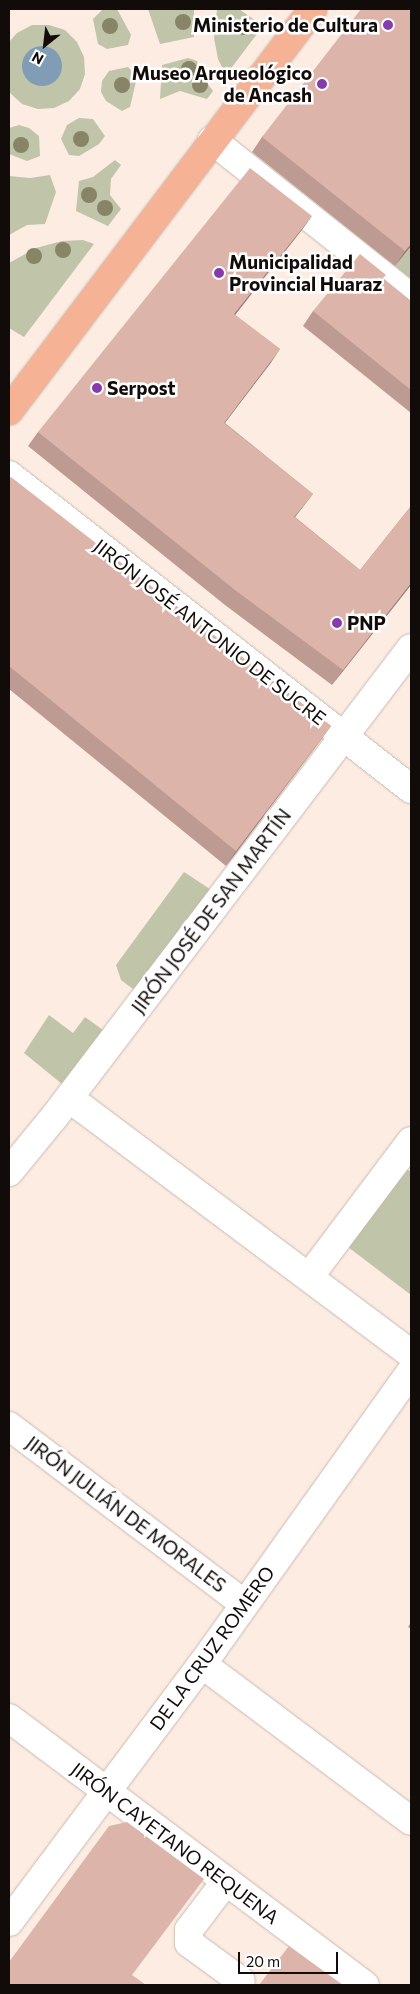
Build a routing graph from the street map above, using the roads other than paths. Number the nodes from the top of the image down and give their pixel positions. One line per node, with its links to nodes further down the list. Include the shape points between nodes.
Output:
1 (313, 9): 2 (main road)
2 (212, 140): 3 (street); 4 (main road)
3 (411, 298)
4 (9, 411)
5 (9, 475): 7 (street, JIRÓN JOSÉ ANTONIO DE SUCRE)
6 (411, 648): 7 (street, JIRÓN JOSÉ DE SAN MARTÍN)
7 (344, 736): 8 (street, JIRÓN JOSÉ ANTONIO DE SUCRE); 9 (street, JIRÓN JOSÉ DE SAN MARTÍN)
8 (411, 789)
9 (69, 1098): 11 (street, JIRÓN JOSÉ DE SAN MARTÍN); 12 (street)
10 (408, 1152): 12 (street)
11 (9, 1172)
12 (309, 1277): 13 (street)
13 (411, 1354)
14 (411, 1371): 16 (street, DE LA CRUZ ROMERO)
15 (9, 1426): 16 (street, JIRÓN JULIÁN DE MORALES)
16 (243, 1603): 17 (street, DE LA CRUZ ROMERO)
17 (202, 1664): 19 (street, DE LA CRUZ ROMERO); 20 (street)
18 (9, 1718): 19 (street, JIRÓN CAYETANO REQUENA)
19 (106, 1792): 21 (street, JIRÓN CAYETANO REQUENA); 22 (street, DE LA CRUZ ROMERO)
20 (411, 1821)
21 (226, 1881): 23 (street, via 189,1930 190,1943); 24 (street, JIRÓN CAYETANO REQUENA)
22 (9, 1922)
23 (241, 1981)
24 (365, 1985)

